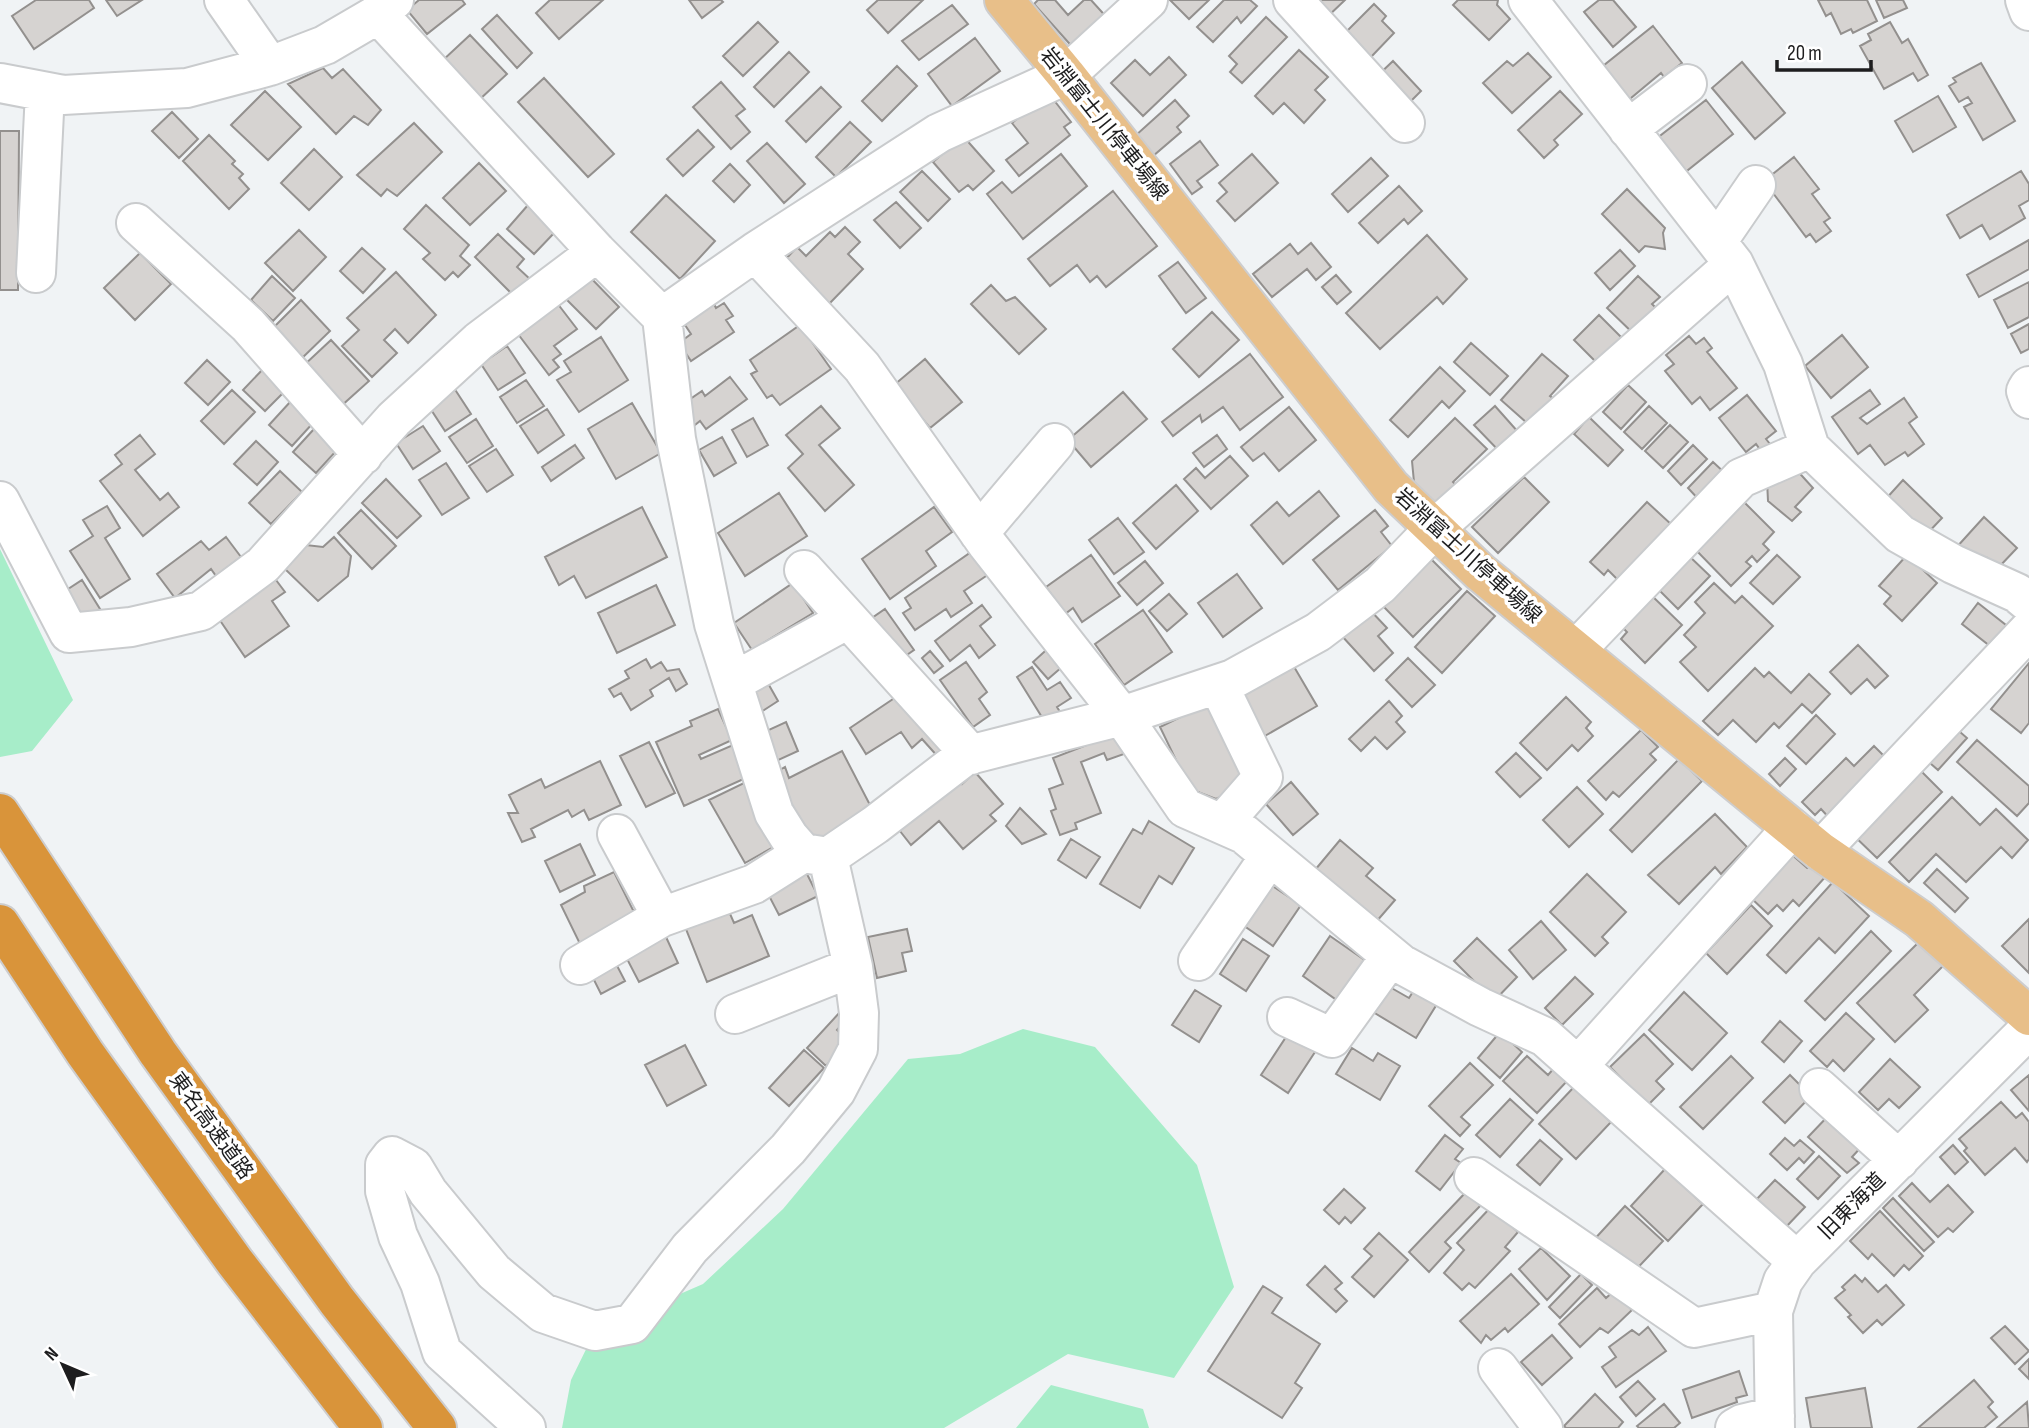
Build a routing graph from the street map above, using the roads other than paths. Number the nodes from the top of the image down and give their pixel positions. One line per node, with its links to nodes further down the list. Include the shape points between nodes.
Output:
1 (224, 0): 9 (street)
2 (1004, 0): 10 (main road, 岩淵富士川停車場線)
3 (1148, 0): 10 (street)
4 (1293, 0): 14 (street)
5 (1528, 0): 15 (street)
6 (2025, 0): 8 (street)
7 (386, 7): 9 (street, via 325,45); 18 (street)
8 (2029, 11)
9 (270, 66): 13 (street, via 187,88)
10 (1066, 75): 19 (street, via 939,133); 29 (main road, 岩淵富士川停車場線, via 1391,487)
11 (0, 83): 13 (street)
12 (1687, 83): 15 (street)
13 (46, 92): 21 (street)
14 (1405, 123)
15 (1629, 129): 20 (street)
16 (1756, 185): 20 (street)
17 (136, 223): 27 (street, via 248,325)
18 (597, 252): 22 (street); 27 (street, via 479,341 394,419)
19 (755, 252): 22 (street); 30 (street, via 862,367)
20 (1725, 253): 26 (street, via 1783,364); 29 (street)
21 (36, 273)
22 (662, 317): 36 (street, via 676,439 714,624)
23 (2029, 386): 24 (street)
24 (2029, 398)
25 (1055, 443): 30 (street)
26 (1810, 448): 32 (street, via 1900,534); 35 (street, via 1741,478)
27 (363, 455): 28 (street, via 262,565 222,596 201,611 131,627 69,634)
28 (0, 501)
29 (1434, 529): 35 (main road, 岩淵富士川停車場線); 37 (street, via 1381,585 1318,632)
30 (979, 533): 38 (street)
31 (804, 570): 33 (street)
32 (2029, 603)
33 (848, 619): 36 (street); 39 (street)
34 (2029, 630): 43 (street)
35 (1576, 650): 43 (main road, 岩淵富士川停車場線)
36 (733, 682): 44 (street, via 774,813 789,837)
37 (1219, 684): 38 (street); 41 (street, via 1263,777)
38 (1122, 716): 39 (street); 41 (street, via 1185,808)
39 (971, 755): 44 (street, via 875,825)
40 (0, 813): 65 (highway, 東名高速道路, via 158,1053 337,1301)
41 (1222, 824): 45 (street, via 1244,834)
42 (617, 834): 46 (street)
43 (1806, 839): 53 (main road, 岩淵富士川停車場線, via 1919,919); 56 (street)
44 (815, 855): 46 (street, via 754,884); 51 (street)
45 (1270, 856): 48 (street); 49 (street)
46 (662, 917): 50 (street)
47 (0, 924): 64 (highway, via 85,1053)
48 (1391, 956): 54 (street, via 1332,1038); 56 (street, via 1480,1007 1545,1037)
49 (1198, 961)
50 (580, 965)
51 (853, 967): 52 (street); 66 (street, via 858,1049 836,1091 788,1149 690,1248 632,1324 596,1331 542,1313 494,1272 413,1167 392,1156 385,1165 384,1191 398,1236 421,1283 442,1352)
52 (735, 1014)
53 (2029, 1016)
54 (1287, 1017)
55 (2029, 1029): 58 (street, 旧東海道)
56 (1578, 1066): 60 (street)
57 (1819, 1088): 58 (street)
58 (1899, 1160): 60 (street, 旧東海道)
59 (1474, 1177): 61 (street, via 1694,1328)
60 (1797, 1261): 61 (street, 旧東海道, via 1783,1281)
61 (1773, 1311): 63 (street, 旧東海道)
62 (1498, 1368): 67 (street)
63 (1775, 1422): 68 (street)
64 (363, 1428)
65 (437, 1428)
66 (526, 1428)
67 (1543, 1428)
68 (1735, 1428)

